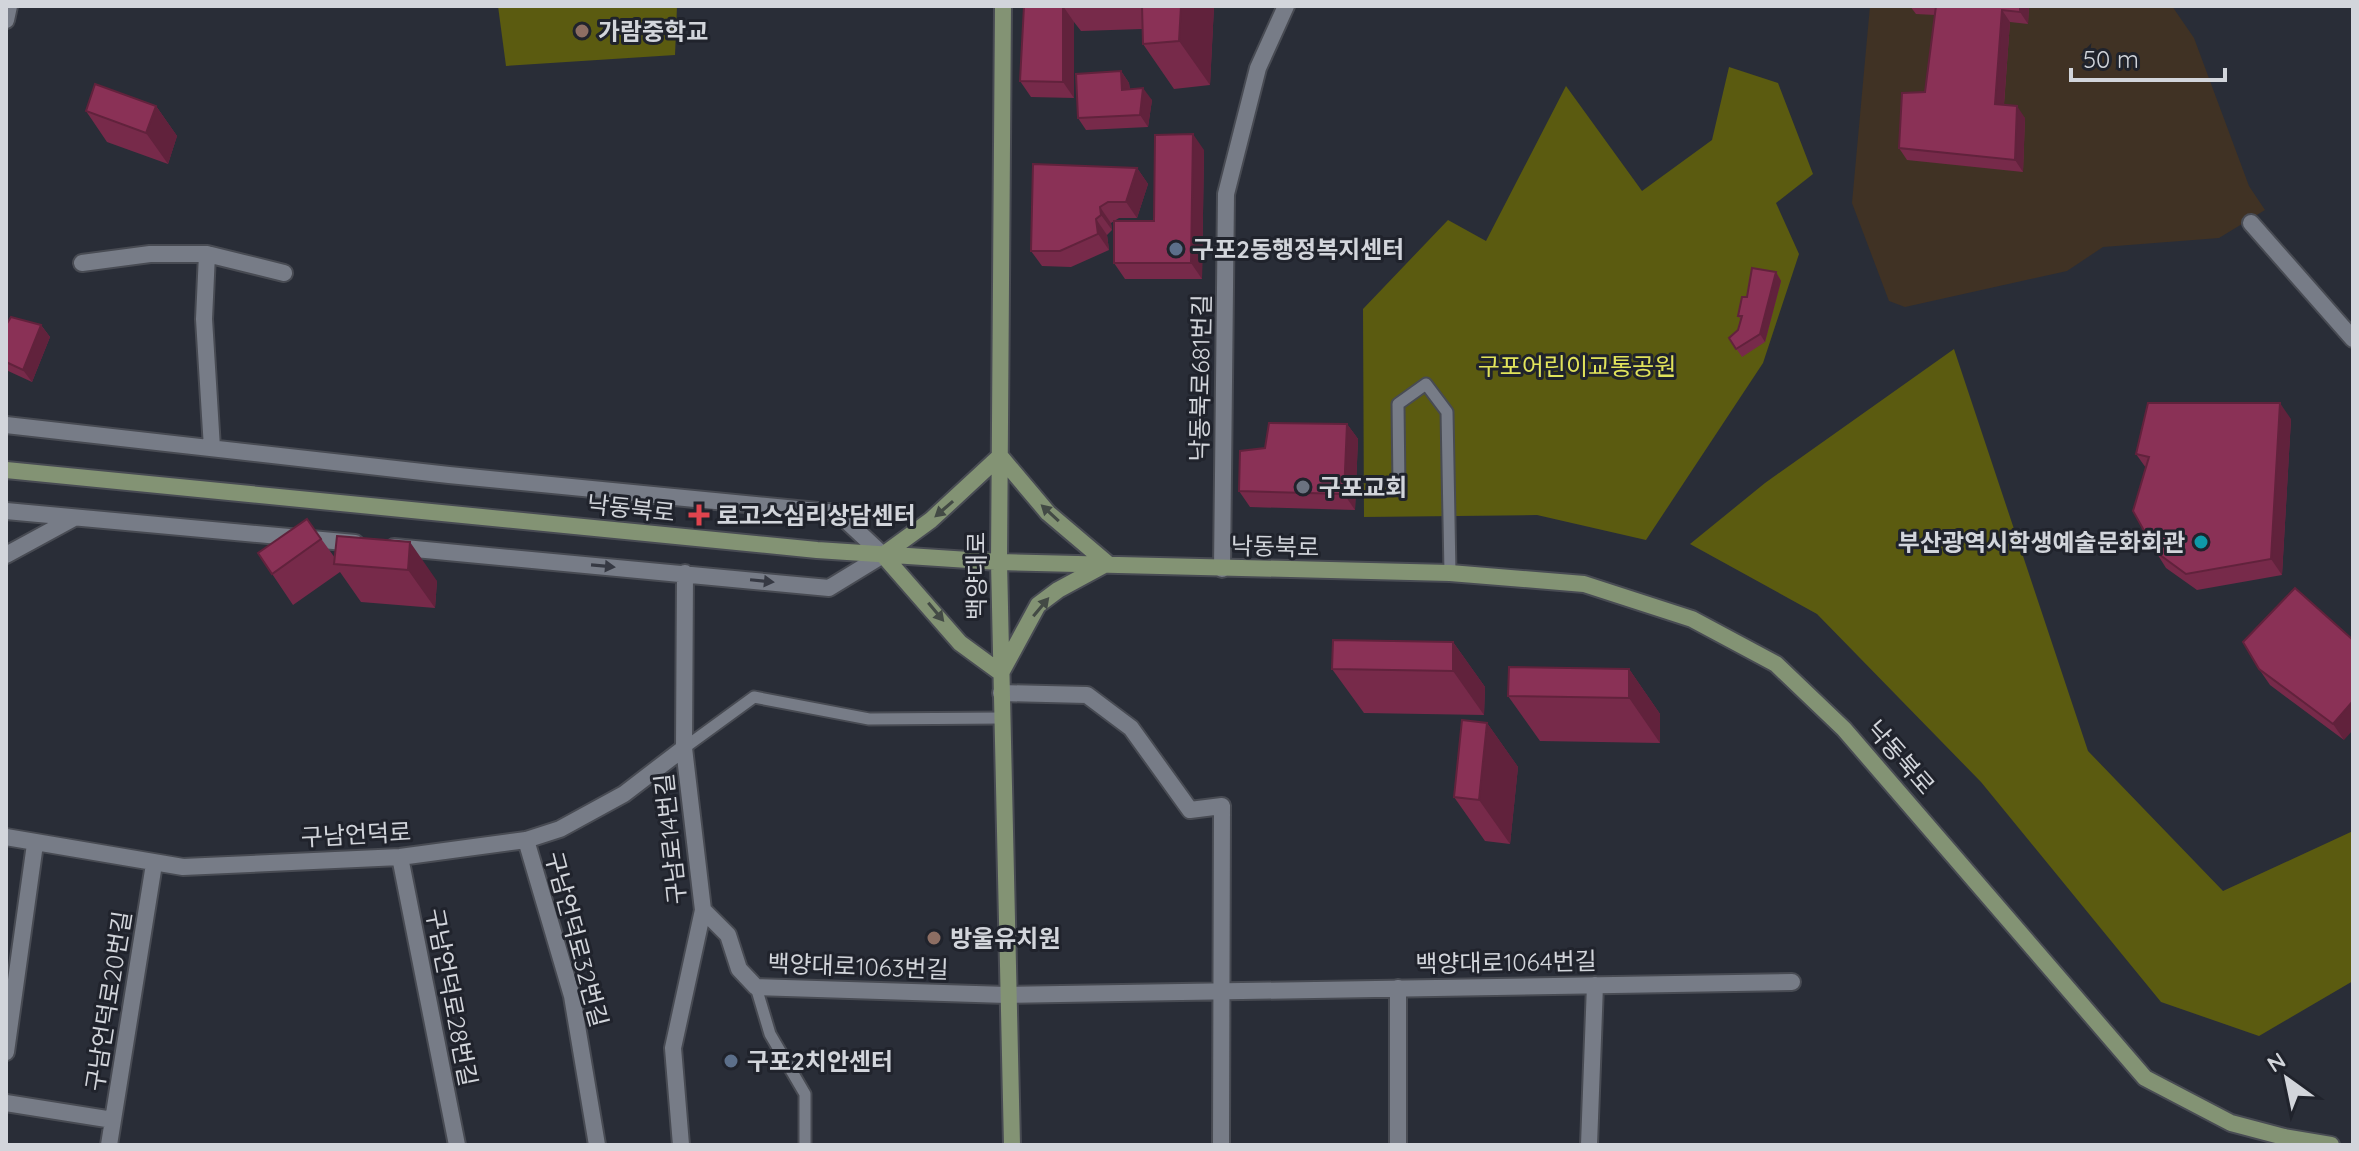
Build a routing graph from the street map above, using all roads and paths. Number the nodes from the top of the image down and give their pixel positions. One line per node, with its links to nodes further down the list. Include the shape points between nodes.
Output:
1 (9, 6): 4 (street)
2 (1003, 6): 12 (main road, 백양대로)
3 (1286, 6): 21 (street, 낙동북로681번길, via 1258,68 1226,194)
4 (6, 20)
5 (2251, 223): 9 (street)
6 (207, 254): 7 (street, via 150,254); 8 (street); 11 (street, via 204,319)
7 (82, 263)
8 (284, 273)
9 (2353, 339)
10 (6, 425): 11 (street)
11 (212, 448): 18 (street, via 838,513)
12 (1000, 456): 18 (main road, one-way to 18, via 931,520); 19 (main road, 백양대로); 20 (main road, one-way to 12, via 1048,513)
13 (6, 470): 18 (main road, 낙동북로)
14 (1399, 487): 23 (lane, via 1398,404 1426,384 1447,412)
15 (6, 511): 16 (street)
16 (74, 518): 17 (street); 22 (street, one-way to 22)
17 (6, 555)
18 (883, 555): 19 (main road, 낙동북로); 22 (street, one-way to 18, via 829,588); 24 (main road, one-way to 24, via 960,643)
19 (999, 562): 20 (main road, 낙동북로); 24 (main road, 백양대로)
20 (1107, 563): 21 (main road, 낙동북로); 24 (main road, one-way to 20, via 1038,605)
21 (1222, 569): 23 (main road, 낙동북로)
22 (685, 573): 27 (street, 구남로14번길)
23 (1450, 573): 52 (main road, 낙동북로, via 1584,584 1692,619 1776,664 1844,729 2145,1078 2231,1123)
24 (1001, 673): 25 (main road, 백양대로)
25 (1001, 693): 26 (main road, 백양대로); 38 (street, via 1087,695 1131,728 1190,810 1222,806)
26 (1001, 718): 27 (lane, via 869,719 754,697); 39 (main road, 백양대로)
27 (684, 748): 29 (street, 구남언덕로, via 589,815); 33 (street, 구남로14번길)
28 (6, 837): 30 (street, 구남언덕로)
29 (526, 840): 31 (street, 구남언덕로); 45 (street, 구남언덕로32번길, via 572,996)
30 (35, 844): 32 (street, 구남언덕로); 40 (street)
31 (400, 857): 32 (street, 구남언덕로); 44 (street, 구남언덕로28번길)
32 (154, 864): 42 (street, 구남언덕로20번길)
33 (703, 910): 36 (street, 백양대로1063번길, via 728,935 739,969); 46 (street, 구남로14번길, via 673,1048)
34 (1792, 982): 35 (street, 백양대로1064번길)
35 (1595, 985): 37 (street, 백양대로1064번길); 51 (street)
36 (756, 987): 39 (street, 백양대로1063번길); 47 (lane, via 770,1034 805,1094)
37 (1398, 988): 38 (street, 백양대로1064번길); 50 (street)
38 (1221, 991): 39 (street, 백양대로1064번길); 49 (street)
39 (1007, 995): 48 (main road, 백양대로)
40 (6, 1052)
41 (6, 1103): 42 (street)
42 (113, 1120): 43 (street, 구남언덕로20번길)
43 (109, 1145)
44 (457, 1145)
45 (597, 1145)
46 (681, 1145)
47 (805, 1145)
48 (1012, 1145)
49 (1221, 1145)
50 (1398, 1145)
51 (1589, 1145)
52 (2331, 1145)

